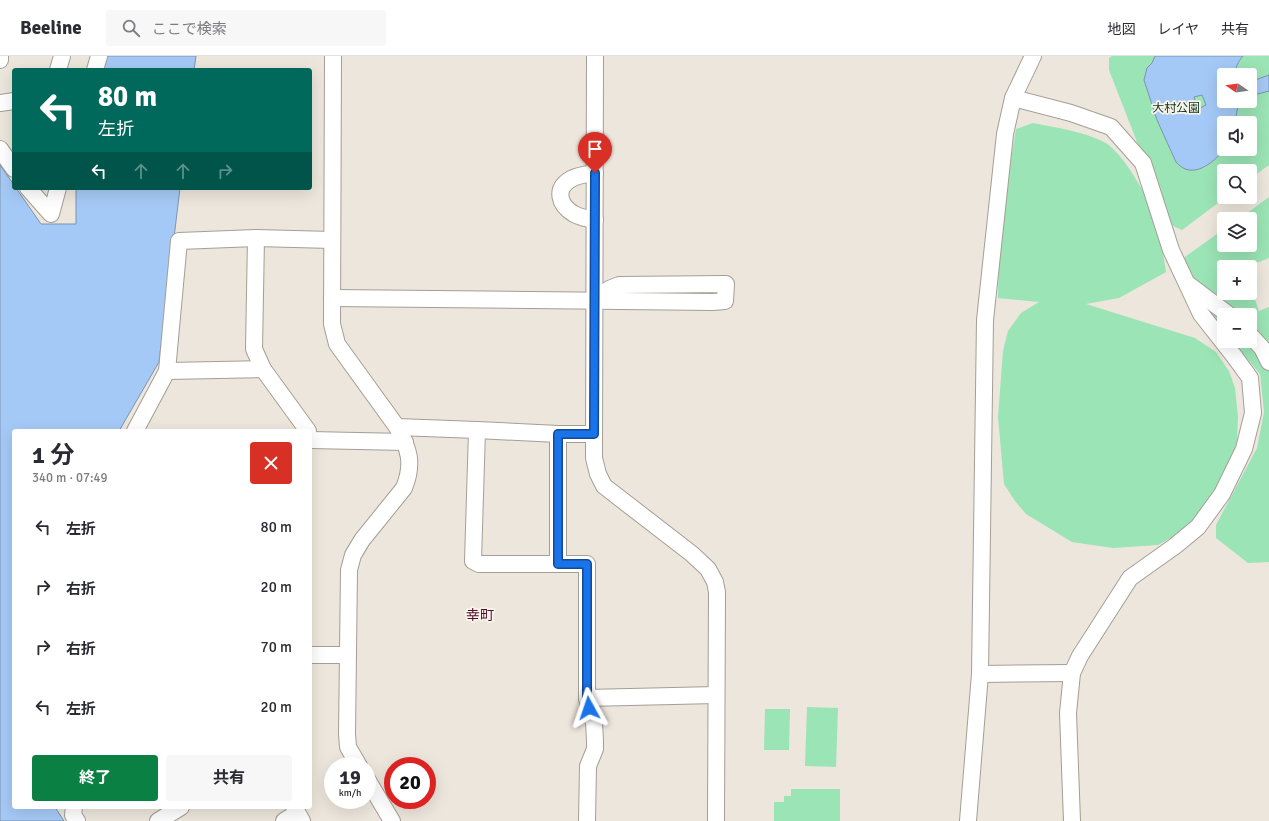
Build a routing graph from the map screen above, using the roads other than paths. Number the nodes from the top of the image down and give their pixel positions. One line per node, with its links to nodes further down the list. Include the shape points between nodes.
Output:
1 (0, 56): 7 (street)
2 (62, 56): 8 (street)
3 (99, 56): 9 (street)
4 (333, 56): 20 (street)
5 (595, 56): 15 (street)
6 (1032, 56): 10 (street)
7 (0, 60)
8 (59, 68)
9 (96, 68)
10 (1013, 98): 21 (street, via 1071,113 1111,127 1143,163 1171,250); 41 (street, via 1005,134 985,320)
11 (12, 101): 12 (street)
12 (0, 103)
13 (0, 150): 14 (street)
14 (12, 166)
15 (595, 173): 18 (street); 18 (street, via 569,180 559,194 560,199 573,213)
16 (30, 190): 17 (street, via 51,214)
17 (57, 190)
18 (595, 220): 23 (street)
19 (256, 238): 20 (street); 27 (street, via 254,349); 28 (street, via 179,241)
20 (332, 240): 22 (street)
21 (1187, 284): 24 (street); 40 (street, via 1201,314 1250,378 1253,413 1244,449 1222,494 1198,527 1130,578 1080,656)
22 (332, 298): 23 (street); 29 (street, via 332,324 337,344)
23 (595, 300): 23 (street, via 619,285 726,284 725,301); 34 (street)
24 (1220, 308)
25 (1257, 343): 26 (street)
26 (1269, 362)
27 (263, 370): 28 (street); 31 (street)
28 (167, 371): 30 (street)
29 (397, 427): 32 (street); 36 (street)
30 (136, 429)
31 (304, 429)
32 (477, 430): 33 (street); 37 (street, via 473,561 479,564)
33 (558, 434): 34 (street); 37 (street)
34 (594, 434): 42 (street, via 594,458 604,486 692,554 708,569 715,582)
35 (312, 439): 36 (street)
36 (405, 442): 39 (street, via 410,455 408,479 404,488 353,555 349,570)
37 (558, 564): 43 (street, via 587,564)
38 (312, 655): 39 (street)
39 (347, 655): 44 (street, via 348,747)
40 (1072, 673): 41 (street); 54 (street, via 1068,713)
41 (980, 674): 53 (street)
42 (716, 696): 43 (street); 52 (street)
43 (587, 698): 51 (street, via 594,723 595,749 588,766)
44 (354, 757)
45 (376, 794): 50 (street)
46 (74, 809): 48 (street, via 73,815)
47 (178, 809): 49 (street)
48 (77, 821)
49 (158, 821)
50 (392, 821)
51 (587, 821)
52 (716, 821)
53 (968, 821)
54 (1072, 821)

